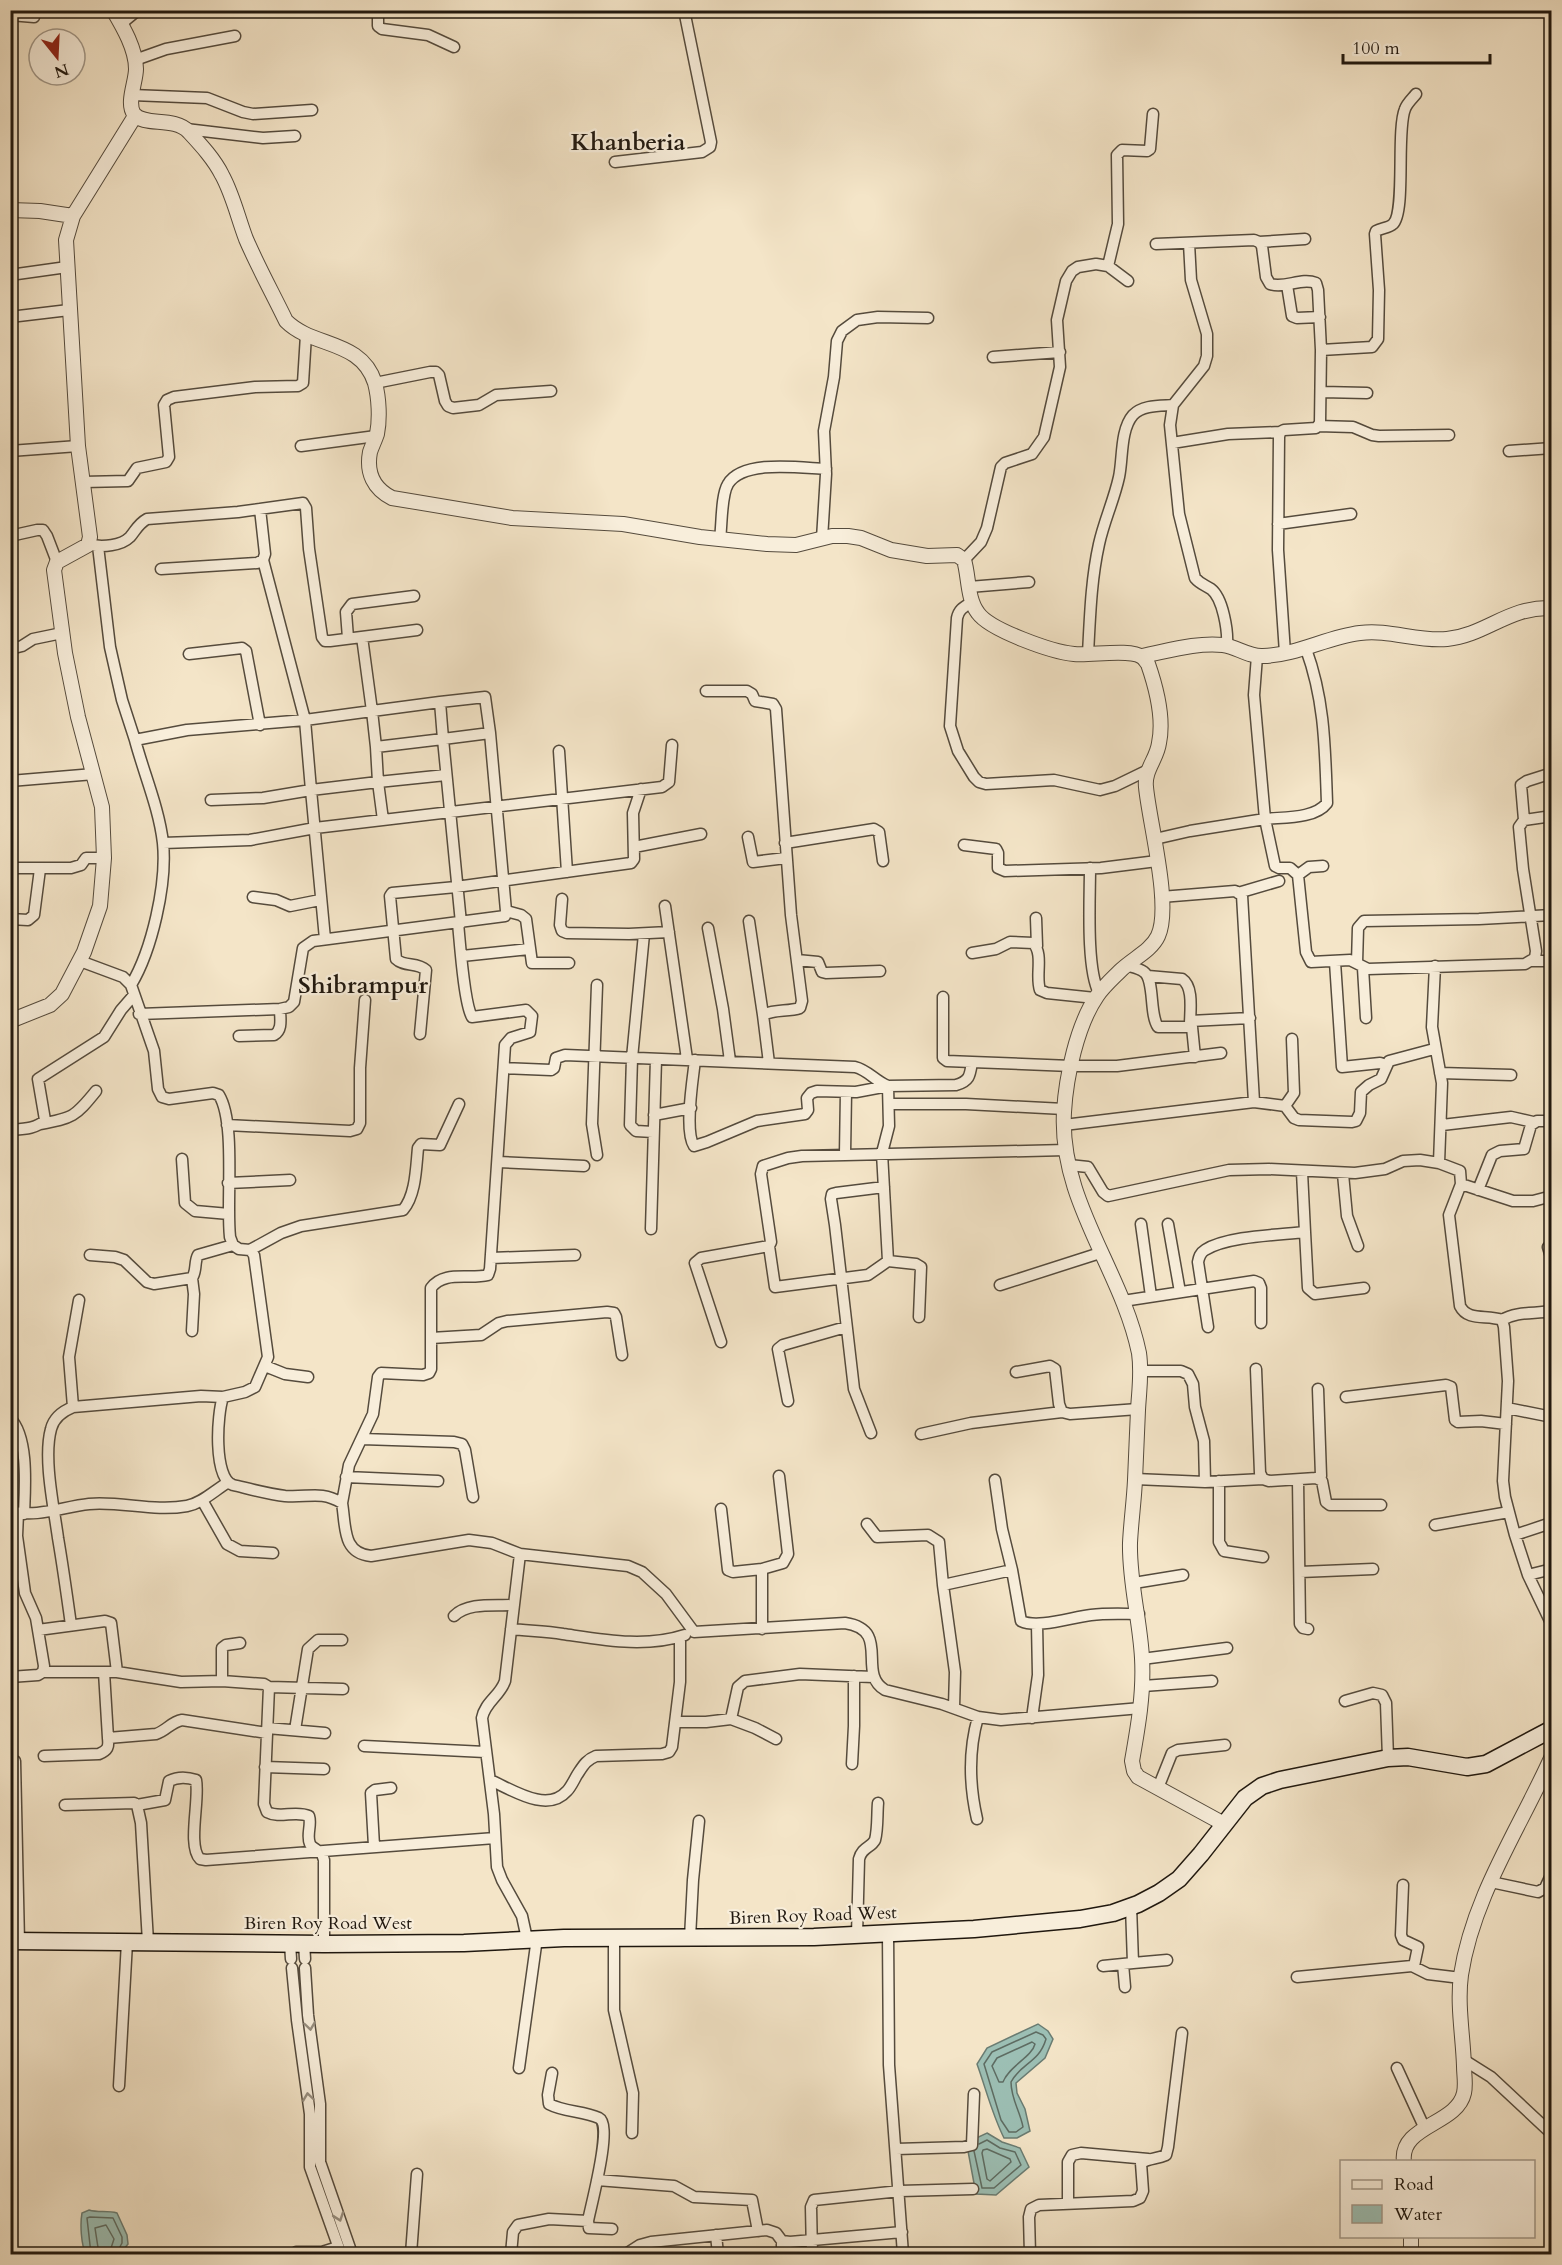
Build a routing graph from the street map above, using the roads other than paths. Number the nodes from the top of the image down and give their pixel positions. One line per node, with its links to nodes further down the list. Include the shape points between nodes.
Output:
1 (113, 10): 7 (street)
2 (138, 10): 7 (street)
3 (378, 10): 9 (street, via 378,26 382,29 428,35)
4 (684, 10): 18 (street, via 710,147 702,152)
5 (10, 15): 6 (street)
6 (34, 17)
7 (121, 24): 10 (street)
8 (235, 36): 10 (street, via 166,49)
9 (454, 47)
10 (135, 60): 12 (street)
11 (1416, 94): 35 (street, via 1405,108 1402,122 1395,221 1375,234 1378,339 1372,347)
12 (132, 96): 13 (street, via 207,98 253,114); 15 (street)
13 (312, 110)
14 (1153, 114): 25 (street, via 1150,148 1122,150 1117,155 1118,224)
15 (135, 116): 16 (street); 20 (street)
16 (186, 129): 17 (street, via 263,138); 34 (street, via 224,177 252,251 286,321)
17 (295, 136)
18 (615, 162)
19 (10, 210): 20 (street)
20 (73, 216): 26 (street, via 66,240)
21 (1305, 239): 22 (street)
22 (1259, 242): 23 (street); 29 (street, via 1270,284)
23 (1189, 243): 24 (street); 42 (street, via 1191,280 1207,334 1207,356 1204,366)
24 (1156, 244)
25 (1108, 266): 28 (street); 36 (street, via 1078,267 1066,281 1057,320)
26 (67, 267): 27 (street); 30 (street)
27 (10, 275)
28 (1128, 281)
29 (1287, 285): 32 (street, via 1292,316); 32 (street, via 1316,283)
30 (69, 310): 31 (street); 48 (street)
31 (10, 316)
32 (1320, 317): 35 (street)
33 (928, 318): 53 (street, via 867,318 842,331 835,351 824,431)
34 (306, 335): 38 (street, via 355,355); 54 (street, via 303,383 167,400 166,462 138,468 128,481)
35 (1321, 350): 40 (street)
36 (1060, 352): 37 (street); 63 (street, via 1059,380 1044,437 1032,454 1001,466 987,528 981,542)
37 (993, 357)
38 (375, 383): 39 (street, via 436,372 445,401 453,408 478,405 496,394); 46 (street, via 379,421)
39 (551, 391)
40 (1322, 392): 41 (street); 43 (street)
41 (1367, 393)
42 (1173, 405): 47 (street); 80 (street, via 1138,411 1127,426 1120,476 1104,521 1094,568)
43 (1318, 426): 44 (street); 45 (street, via 1353,427 1378,436)
44 (1280, 432): 47 (street, via 1228,434); 57 (street)
45 (1449, 435)
46 (376, 436): 49 (street); 59 (street, via 370,459 373,482 380,492 392,498 512,518 623,524)
47 (1172, 443): 75 (street, via 1179,514 1195,578 1218,599 1227,626)
48 (78, 446): 51 (street); 54 (street)
49 (301, 446)
50 (1551, 448): 52 (street)
51 (10, 451)
52 (1509, 451)
53 (826, 469): 59 (street, via 757,467 734,476 727,485); 60 (street)
54 (83, 482): 61 (street)
55 (260, 509): 61 (street, via 147,519 125,541); 62 (street); 74 (street, via 300,502 305,505 322,637 330,641)
56 (1351, 514): 57 (street)
57 (1278, 524): 78 (street)
58 (10, 536): 64 (street, via 43,530)
59 (720, 539): 60 (street, via 796,545)
60 (822, 539): 63 (street, via 848,536 891,550 927,556 957,555)
61 (93, 545): 64 (street); 90 (street, via 110,647)
62 (263, 560): 65 (street); 86 (street)
63 (964, 560): 67 (street)
64 (57, 562): 72 (street, via 54,570)
65 (161, 569)
66 (1029, 582): 67 (street)
67 (969, 587): 69 (street)
68 (414, 596): 74 (street, via 352,604 345,612)
69 (972, 602): 80 (street, via 987,622 1013,635 1059,651); 95 (street, via 958,612 950,726 958,751 974,777 986,784 1054,780 1100,790)
70 (1551, 608): 77 (street, via 1526,609 1446,639 1363,632)
71 (417, 630): 73 (street)
72 (62, 633): 76 (street); 96 (street)
73 (362, 637): 74 (street); 85 (street)
74 (348, 639)
75 (1227, 645): 81 (street); 82 (street)
76 (10, 649)
77 (1306, 649): 78 (street); 107 (street, via 1316,676 1324,723 1328,803 1314,813)
78 (1285, 653): 82 (street)
79 (189, 654): 87 (street, via 242,648 246,651)
80 (1088, 654): 81 (street)
81 (1142, 656): 95 (street, via 1151,674 1160,729 1160,743)
82 (1257, 656): 107 (street, via 1254,696)
83 (706, 691): 115 (street, via 747,691 755,701 775,705)
84 (440, 702): 85 (street); 88 (street, via 485,698); 89 (street)
85 (372, 711): 86 (street); 92 (street)
86 (304, 720): 87 (street); 101 (street)
87 (260, 725): 90 (street, via 187,730)
88 (490, 733): 89 (street); 104 (street)
89 (443, 739): 92 (street); 97 (street)
90 (135, 740): 114 (street)
91 (672, 745): 100 (street, via 669,782 662,787)
92 (376, 747): 99 (street)
93 (559, 751): 102 (street)
94 (1551, 769): 109 (street, via 1549,774 1521,785)
95 (1148, 770): 113 (street, via 1146,786)
96 (94, 774): 98 (street); 118 (street, via 102,807)
97 (446, 775): 99 (street); 105 (street)
98 (10, 781)
99 (378, 783): 101 (street); 108 (street)
100 (641, 789): 102 (street); 117 (street, via 633,813)
101 (310, 790): 103 (street, via 263,798); 110 (street)
102 (563, 797): 104 (street); 126 (street)
103 (211, 800)
104 (495, 805): 105 (street); 128 (street)
105 (449, 812): 108 (street); 130 (street)
106 (1551, 816): 109 (street)
107 (1265, 819): 113 (street); 127 (street, via 1275,866 1290,868)
108 (383, 820): 110 (street)
109 (1524, 820): 139 (street, via 1519,827)
110 (315, 828): 114 (street, via 250,840); 135 (street)
111 (701, 834): 117 (street)
112 (748, 837): 119 (street, via 753,862)
113 (1155, 839): 121 (street)
114 (163, 843): 165 (street, via 156,911)
115 (785, 843): 119 (street); 120 (street, via 874,829 879,832)
116 (964, 845): 124 (street, via 996,849 998,868 1002,871)
117 (634, 847): 126 (street, via 631,863)
118 (104, 858): 125 (street, via 86,858 77,867); 154 (street, via 100,906)
119 (786, 858): 153 (street)
120 (883, 861)
121 (1157, 861): 124 (street); 133 (street)
122 (1323, 866): 127 (street, via 1309,867)
123 (10, 868): 125 (street)
124 (1090, 868): 166 (street, via 1092,966)
125 (40, 869): 141 (street, via 34,915 28,920)
126 (567, 872): 128 (street)
127 (1298, 875): 156 (street, via 1308,958 1311,962)
128 (503, 880): 130 (street); 137 (street)
129 (1279, 881): 131 (street)
130 (456, 887): 143 (street); 145 (street, via 392,893)
131 (1238, 893): 133 (street); 172 (street, via 1244,904)
132 (253, 897): 135 (street, via 290,906)
133 (1161, 897): 160 (street, via 1158,935)
134 (562, 899): 147 (street, via 562,931)
135 (320, 900): 148 (street)
136 (665, 906): 146 (street)
137 (506, 911): 143 (street, via 500,918); 150 (street, via 526,919)
138 (1551, 915): 139 (street)
139 (1531, 917): 157 (street, via 1536,951); 159 (street, via 1364,921 1358,928)
140 (1036, 918): 149 (street)
141 (10, 919)
142 (749, 921): 171 (street)
143 (459, 923): 145 (street); 152 (street)
144 (708, 928): 186 (street)
145 (392, 931): 148 (street); 176 (street, via 399,963 426,970)
146 (669, 932): 147 (street); 185 (street)
147 (644, 934): 183 (street)
148 (325, 939): 169 (street, via 303,948 294,1002)
149 (1037, 946): 151 (street, via 1010,942); 166 (street, via 1040,990)
150 (529, 949): 152 (street); 158 (street, via 536,965)
151 (972, 953)
152 (462, 956): 191 (street, via 472,1017 526,1010 532,1016 530,1032 507,1040)
153 (797, 960): 162 (street, via 818,962 826,973); 171 (street, via 800,1008)
154 (80, 961): 165 (street, via 123,977); 174 (street, via 62,994 50,1005)
155 (1551, 961): 157 (street)
156 (1335, 962): 159 (street, via 1350,960); 189 (street, via 1342,1067)
157 (1532, 962): 161 (street)
158 (570, 963)
159 (1360, 965): 161 (street, via 1368,969); 173 (street)
160 (1126, 966): 163 (street); 166 (street)
161 (1435, 966): 179 (street)
162 (880, 971)
163 (1148, 976): 175 (street, via 1186,981); 175 (street, via 1158,1027)
164 (597, 985): 181 (street)
165 (132, 990): 170 (street); 206 (street, via 104,1037 38,1079 45,1111 45,1120)
166 (1097, 995): 190 (street, via 1081,1024)
167 (943, 998): 187 (street, via 943,1058)
168 (365, 1000): 207 (street, via 357,1129)
169 (280, 1010): 170 (street); 177 (street, via 278,1033)
170 (139, 1014): 207 (street, via 154,1051 162,1097 219,1095)
171 (763, 1015): 188 (street)
172 (1250, 1018): 175 (street); 197 (street)
173 (1366, 1018)
174 (10, 1021)
175 (1190, 1023): 182 (street)
176 (420, 1034)
177 (239, 1036)
178 (1292, 1039): 200 (street, via 1294,1093)
179 (1434, 1049): 189 (street); 192 (street)
180 (1221, 1053): 182 (street)
181 (593, 1056): 183 (street); 191 (street, via 560,1056 551,1071); 215 (street, via 592,1124)
182 (1195, 1057): 190 (street, via 1128,1065)
183 (632, 1058): 184 (street); 211 (street, via 630,1125 636,1131)
184 (656, 1059): 185 (street); 203 (street)
185 (691, 1060): 186 (street); 201 (street)
186 (730, 1061): 188 (street)
187 (972, 1062): 190 (street); 194 (street, via 969,1078 956,1085)
188 (769, 1063): 194 (street, via 855,1067)
189 (1386, 1065): 200 (street, via 1381,1079 1361,1092 1356,1121 1299,1120)
190 (1071, 1066): 202 (street)
191 (504, 1068): 217 (street)
192 (1440, 1073): 193 (street); 209 (street)
193 (1511, 1075)
194 (888, 1086): 196 (street); 199 (street)
195 (96, 1091): 206 (street, via 76,1115)
196 (846, 1092): 201 (street, via 811,1093 805,1114 757,1121 696,1145 692,1142); 214 (street)
197 (1254, 1102): 200 (street); 208 (street)
198 (459, 1104): 238 (street, via 440,1144 421,1144 418,1148 404,1210 302,1226)
199 (889, 1104): 202 (street); 213 (street, via 888,1135)
200 (1285, 1106)
201 (691, 1108): 203 (street)
202 (1064, 1109): 208 (street)
203 (654, 1115): 211 (street)
204 (1551, 1121): 205 (street)
205 (1533, 1122): 209 (street, via 1511,1117); 227 (street, via 1524,1149 1500,1151 1489,1157)
206 (40, 1124): 210 (street)
207 (227, 1125): 224 (street)
208 (1064, 1125): 212 (street)
209 (1442, 1125): 218 (street)
210 (10, 1130)
211 (653, 1132): 232 (street)
212 (1066, 1150): 213 (street); 219 (street)
213 (882, 1153): 214 (street); 226 (street)
214 (845, 1154): 236 (street, via 788,1158 763,1166)
215 (597, 1155)
216 (182, 1159): 229 (street, via 185,1203 195,1211)
217 (498, 1162): 220 (street); 242 (street)
218 (1439, 1163): 222 (street, via 1410,1160 1386,1169); 225 (street, via 1460,1171)
219 (1069, 1165): 221 (street, via 1088,1167 1108,1196 1229,1170); 239 (street)
220 (584, 1166)
221 (1302, 1172): 222 (street); 233 (street)
222 (1343, 1174): 235 (street, via 1347,1216)
223 (290, 1180): 224 (street)
224 (228, 1183): 229 (street)
225 (1461, 1184): 227 (street); 256 (street, via 1449,1215 1460,1306 1469,1316)
226 (884, 1187): 244 (street); 246 (street, via 832,1194)
227 (1478, 1190): 228 (street, via 1522,1202)
228 (1551, 1196)
229 (229, 1214): 234 (street)
230 (1142, 1224): 251 (street)
231 (1168, 1224): 250 (street)
232 (651, 1228)
233 (1305, 1232): 248 (street, via 1246,1238 1205,1249 1198,1262); 249 (street, via 1311,1293)
234 (233, 1245): 238 (street); 245 (street, via 198,1255)
235 (1358, 1245)
236 (769, 1246): 246 (street, via 775,1287); 262 (street, via 701,1258 694,1263)
237 (1548, 1247): 243 (street)
238 (250, 1250): 264 (street, via 254,1255 267,1350)
239 (1100, 1252): 247 (street); 253 (street)
240 (90, 1255): 245 (street, via 124,1260 154,1284)
241 (575, 1255): 242 (street)
242 (491, 1258): 261 (street, via 488,1275 436,1281 431,1288)
243 (1551, 1260)
244 (888, 1261): 246 (street, via 871,1274); 255 (street, via 921,1267)
245 (192, 1278): 260 (street)
246 (840, 1279): 258 (street)
247 (1000, 1285)
248 (1203, 1288): 250 (street); 257 (street, via 1259,1283); 259 (street)
249 (1364, 1288)
250 (1180, 1292): 251 (street)
251 (1151, 1296): 253 (street)
252 (79, 1300): 273 (street, via 69,1357)
253 (1123, 1301): 266 (street)
254 (1551, 1311): 256 (street, via 1511,1315)
255 (919, 1317)
256 (1502, 1320): 275 (street)
257 (1261, 1323)
258 (846, 1327): 272 (street, via 778,1348); 280 (street, via 854,1389)
259 (1208, 1327)
260 (192, 1331)
261 (431, 1338): 263 (street, via 481,1335 507,1321 608,1312 616,1317); 282 (street, via 429,1373 381,1373 378,1377 372,1414)
262 (721, 1342)
263 (621, 1355)
264 (265, 1366): 268 (street); 270 (street, via 255,1387)
265 (1256, 1369): 287 (street)
266 (1142, 1371): 274 (street); 292 (street, via 1188,1374 1204,1440)
267 (1016, 1372): 276 (street, via 1050,1366 1055,1369)
268 (308, 1377)
269 (1318, 1389): 285 (street, via 1323,1473)
270 (223, 1397): 273 (street); 293 (street, via 218,1449)
271 (1346, 1397): 279 (street, via 1446,1385 1453,1392 1458,1422)
272 (788, 1401)
273 (73, 1407): 299 (street, via 63,1411 51,1428)
274 (1138, 1408): 276 (street); 286 (street)
275 (1507, 1408): 277 (street); 279 (street)
276 (1062, 1412): 281 (street)
277 (1551, 1417)
278 (10, 1418): 300 (street, via 22,1441)
279 (1506, 1424): 301 (street, via 1503,1481)
280 (871, 1433)
281 (921, 1434)
282 (362, 1438): 284 (street); 294 (street, via 462,1444)
283 (779, 1476): 310 (street, via 788,1554 783,1563)
284 (345, 1477): 290 (street); 296 (street)
285 (1316, 1478): 289 (street); 297 (street, via 1322,1481 1326,1503)
286 (1135, 1479): 292 (street); 317 (street, via 1130,1544)
287 (1263, 1479): 289 (street); 291 (street)
288 (995, 1480): 313 (street)
289 (1298, 1480): 314 (street)
290 (438, 1481)
291 (1219, 1481): 292 (street); 309 (street, via 1221,1548)
292 (1205, 1482)
293 (227, 1483): 295 (street); 296 (street, via 283,1496 319,1494)
294 (473, 1497)
295 (202, 1500): 299 (street, via 172,1508 92,1504); 307 (street, via 227,1544 240,1551)
296 (342, 1503): 308 (street, via 348,1542 360,1555 371,1557 470,1540)
297 (1380, 1505)
298 (721, 1509): 310 (street, via 728,1570)
299 (54, 1510): 300 (street, via 38,1514); 323 (street)
300 (18, 1512): 306 (street)
301 (1509, 1512): 304 (street); 305 (street)
302 (1551, 1521): 305 (street)
303 (867, 1524): 318 (street, via 877,1537 928,1535 939,1542)
304 (1435, 1525)
305 (1515, 1535): 316 (street)
306 (15, 1550): 328 (street)
307 (273, 1553)
308 (520, 1554): 319 (street); 329 (street, via 615,1563 642,1572 666,1594)
309 (1263, 1557)
310 (762, 1569): 326 (street)
311 (1373, 1569): 314 (street)
312 (1551, 1569): 316 (street)
313 (1012, 1570): 318 (street); 322 (street, via 1021,1621)
314 (1300, 1572): 327 (street, via 1300,1624)
315 (1184, 1575): 317 (street)
316 (1528, 1575): 324 (street)
317 (1134, 1583): 320 (street)
318 (943, 1585): 348 (street, via 955,1672)
319 (513, 1605): 321 (street, via 470,1607); 325 (street)
320 (1139, 1614): 322 (street, via 1091,1615); 334 (street)
321 (453, 1616)
322 (1037, 1624): 351 (street, via 1038,1675)
323 (71, 1625): 328 (street); 337 (street, via 111,1623)
324 (1551, 1625)
325 (512, 1629): 330 (street, via 620,1642); 362 (street, via 502,1688 487,1705 482,1718)
326 (762, 1629): 329 (street); 340 (street, via 857,1625 867,1632 871,1642)
327 (1308, 1629)
328 (38, 1630): 335 (street)
329 (694, 1632): 330 (street)
330 (680, 1637): 353 (street)
331 (342, 1640): 345 (street, via 318,1640 312,1644)
332 (240, 1643): 341 (street, via 222,1648)
333 (1227, 1648): 334 (street)
334 (1142, 1659): 343 (street)
335 (43, 1672): 336 (street); 339 (street)
336 (104, 1672): 337 (street); 358 (street)
337 (117, 1672): 341 (street, via 181,1682)
338 (854, 1676): 340 (street); 352 (street, via 801,1674 745,1681 738,1687); 367 (street)
339 (10, 1677)
340 (873, 1677): 348 (street, via 877,1686 885,1690)
341 (222, 1681): 344 (street, via 264,1683)
342 (1212, 1681): 343 (street)
343 (1143, 1686): 349 (street)
344 (269, 1687): 345 (street); 355 (street)
345 (301, 1688): 346 (street); 356 (street)
346 (343, 1689)
347 (1345, 1701): 365 (street, via 1373,1693 1382,1695 1386,1703)
348 (954, 1707): 350 (street)
349 (1141, 1708): 351 (street); 372 (street, via 1132,1761 1134,1771)
350 (978, 1717): 351 (street); 376 (street, via 970,1772)
351 (1032, 1718)
352 (731, 1719): 353 (street); 359 (street)
353 (676, 1722): 370 (street, via 669,1752 588,1759 560,1798 540,1801)
354 (1551, 1729): 365 (main road, Biren Roy Road West, via 1486,1764 1467,1767 1408,1757)
355 (267, 1730): 356 (street); 358 (street, via 182,1720 163,1732); 368 (street)
356 (295, 1730): 357 (street)
357 (325, 1732)
358 (108, 1738): 363 (street, via 109,1747 99,1754)
359 (776, 1739)
360 (1225, 1745): 372 (street, via 1172,1753)
361 (364, 1746): 362 (street)
362 (485, 1752): 370 (street)
363 (44, 1756)
364 (1551, 1756): 383 (street)
365 (1388, 1758): 378 (main road, Biren Roy Road West, via 1262,1786 1245,1798)
366 (15, 1761): 391 (street)
367 (852, 1764)
368 (265, 1767): 369 (street); 381 (street, via 267,1812 309,1816 309,1841)
369 (324, 1769)
370 (490, 1780): 379 (street)
371 (391, 1788): 380 (street, via 371,1793)
372 (1158, 1788): 378 (street)
373 (878, 1803): 387 (street, via 875,1839 860,1852 859,1858)
374 (65, 1805): 375 (street)
375 (137, 1805): 381 (street, via 165,1800 169,1781 190,1778 197,1786 194,1850 200,1859); 393 (street)
376 (977, 1820)
377 (699, 1821): 390 (street)
378 (1224, 1824): 385 (main road, Biren Roy Road West, via 1179,1879)
379 (495, 1838): 380 (street); 388 (street, via 497,1867)
380 (374, 1846): 381 (street)
381 (318, 1850): 394 (street, via 324,1860)
382 (1551, 1873): 383 (street, via 1541,1892)
383 (1491, 1882): 401 (street, via 1474,1922)
384 (1403, 1885): 399 (street, via 1401,1938 1418,1947)
385 (1131, 1906): 386 (main road, Biren Roy Road West, via 1080,1919); 397 (street)
386 (888, 1933): 387 (main road, Biren Roy Road West); 413 (street)
387 (857, 1935): 390 (main road, Biren Roy Road West)
388 (532, 1938): 389 (main road, Biren Roy Road West); 394 (main road, Biren Roy Road West, via 464,1943); 405 (street)
389 (614, 1938): 390 (main road, Biren Roy Road West); 411 (street, via 614,2010 633,2093)
390 (690, 1938)
391 (15, 1942): 392 (main road, Biren Roy Road West)
392 (127, 1942): 393 (main road, Biren Roy Road West); 408 (street)
393 (147, 1942): 395 (main road, Biren Roy Road West)
394 (324, 1944): 395 (main road, Biren Roy Road West)
395 (298, 1957): 429 (street, one-way to 395, via 310,2167 310,2114 297,2020); 431 (street, one-way to 431, via 320,2104 320,2162)
396 (1167, 1960): 397 (street)
397 (1128, 1964): 398 (street); 402 (street)
398 (1103, 1966)
399 (1414, 1966): 400 (street); 401 (street, via 1428,1974)
400 (1297, 1977)
401 (1461, 1978): 404 (street)
402 (1125, 1987)
403 (1182, 2034): 414 (street, via 1166,2155)
404 (1464, 2060): 410 (street, via 1463,2095 1456,2108); 412 (street, via 1491,2077)
405 (519, 2068)
406 (1397, 2068): 410 (street)
407 (552, 2073): 417 (street, via 549,2103 602,2120 605,2133)
408 (119, 2086)
409 (974, 2094): 413 (street, via 972,2145)
410 (1425, 2129): 415 (street, via 1407,2146)
411 (632, 2133)
412 (1551, 2134)
413 (896, 2149): 419 (street)
414 (1148, 2159): 420 (street, via 1142,2163 1140,2198); 420 (street, via 1072,2155 1068,2162)
415 (1404, 2160)
416 (417, 2174): 432 (street)
417 (597, 2180): 421 (street); 423 (street, via 674,2186 699,2197 748,2198 754,2204)
418 (973, 2189): 419 (street)
419 (900, 2191): 424 (street); 428 (street, via 814,2200)
420 (1068, 2204): 439 (street, via 1031,2209)
421 (588, 2221): 422 (street, via 589,2228); 433 (street, via 549,2219 518,2225 513,2232)
422 (612, 2229)
423 (758, 2231): 425 (street); 427 (street, via 776,2233)
424 (902, 2232): 428 (street); 438 (street)
425 (716, 2235): 434 (street, via 651,2242); 435 (street)
426 (1411, 2238): 440 (street)
427 (782, 2241): 428 (street); 436 (street)
428 (812, 2241): 437 (street)
429 (340, 2251): 430 (street)
430 (296, 2252)
431 (352, 2254)
432 (411, 2254)
433 (511, 2254)
434 (626, 2254)
435 (718, 2254)
436 (782, 2254)
437 (812, 2254)
438 (903, 2254)
439 (1029, 2254)
440 (1411, 2254)

